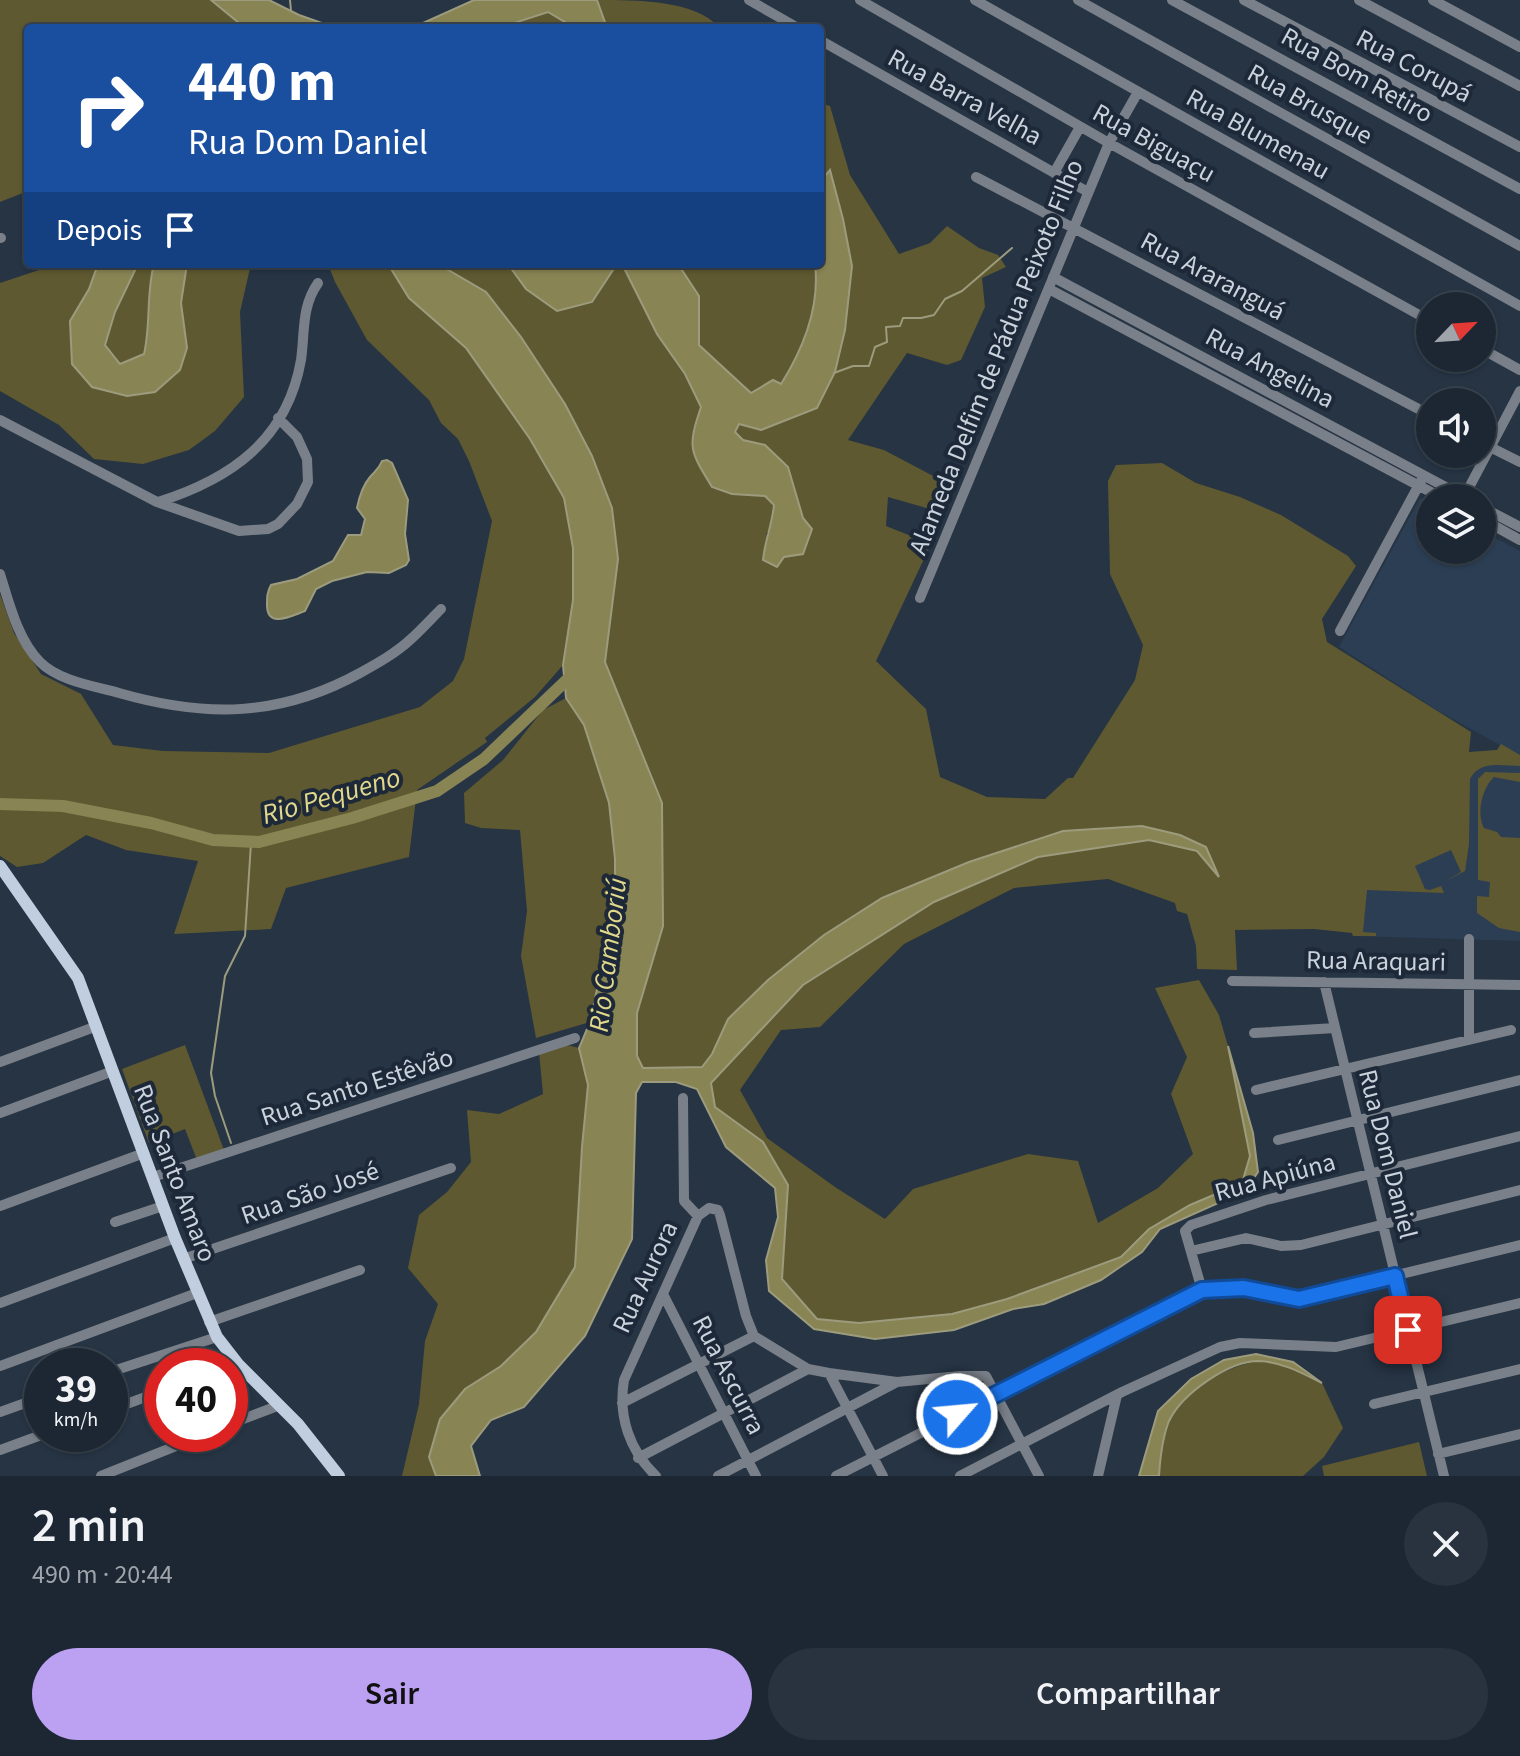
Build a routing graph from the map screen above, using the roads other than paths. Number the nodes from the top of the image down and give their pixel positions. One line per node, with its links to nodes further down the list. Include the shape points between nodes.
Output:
1 (860, 0): 14 (street, Rua Biguaçu)
2 (975, 0): 13 (street, Rua Blumenau)
3 (1078, 0): 22 (street, Rua Brusque)
4 (1172, 0): 19 (street, Rua Bom Retiro)
5 (1244, 0): 16 (street, Rua Corupá)
6 (1359, 0): 12 (street)
7 (1433, 0): 11 (street)
8 (755, 1): 9 (street)
9 (792, 24)
10 (824, 42): 17 (street, Rua Barra Velha)
11 (1520, 47)
12 (1520, 86)
13 (1138, 92): 15 (street, Alameda Delfim de Pádua Peixoto Filho); 26 (street, Rua Blumenau)
14 (1080, 127): 15 (street, Rua Biguaçu); 17 (street)
15 (1109, 143): 20 (street, Alameda Delfim de Pádua Peixoto Filho); 27 (street, Rua Biguaçu)
16 (1520, 147)
17 (1054, 173): 20 (street, Rua Barra Velha)
18 (976, 177): 21 (street, Rua Araranguá)
19 (1520, 189)
20 (1088, 192): 21 (street, Alameda Delfim de Pádua Peixoto Filho)
21 (1074, 228): 23 (street, Alameda Delfim de Pádua Peixoto Filho); 31 (street, Rua Araranguá)
22 (1520, 246)
23 (1053, 277): 25 (street, Alameda Delfim de Pádua Peixoto Filho); 34 (street, Rua Angelina)
24 (318, 283): 32 (street, via 304,312 296,384)
25 (1049, 289): 34 (street, Rua Angelina); 47 (street, Alameda Delfim de Pádua Peixoto Filho)
26 (1520, 306)
27 (1416, 313)
28 (1496, 357): 29 (street)
29 (1520, 370)
30 (1520, 391): 35 (street)
31 (1416, 408)
32 (278, 418): 41 (street, via 254,452 228,473); 41 (street, via 297,437 307,459 308,482 278,524 239,531)
33 (0, 420): 41 (street)
34 (1325, 429): 38 (street, Rua Angelina)
35 (1496, 429)
36 (1496, 450): 37 (street)
37 (1520, 462)
38 (1421, 480): 39 (street, Rua Angelina); 40 (street, Rua Angelina); 49 (street)
39 (1426, 484)
40 (1431, 484)
41 (157, 502)
42 (1496, 514): 44 (street)
43 (1496, 527): 45 (street)
44 (1520, 527)
45 (1520, 540)
46 (0, 574): 48 (street, via 14,617 41,664 71,680 199,709 261,709 335,687 410,641)
47 (920, 598)
48 (441, 609)
49 (1340, 631)
50 (0, 866): 56 (main road, Rua Santo Amaro, via 78,978)
51 (1469, 939): 54 (street)
52 (1232, 981): 53 (street, Rua Araquari)
53 (1324, 982): 54 (street, Rua Araquari); 57 (street, Rua Dom Daniel)
54 (1469, 984): 55 (street, Rua Araquari); 61 (street)
55 (1520, 985)
56 (97, 1026): 62 (street); 64 (main road, Rua Santo Amaro)
57 (1335, 1028): 59 (street); 63 (street, Rua Dom Daniel)
58 (1511, 1030): 61 (street)
59 (1254, 1033)
60 (575, 1038): 75 (street, Rua Santo Estêvão)
61 (1469, 1040): 63 (street)
62 (0, 1062)
63 (1345, 1070): 66 (street); 69 (street, Rua Dom Daniel)
64 (113, 1071): 68 (street); 72 (main road, Rua Santo Amaro)
65 (1520, 1080): 69 (street)
66 (1256, 1090)
67 (683, 1098): 79 (street, via 684,1201)
68 (0, 1113)
69 (1357, 1120): 71 (street); 74 (street, Rua Dom Daniel)
70 (1520, 1136): 74 (street, Rua Apiúna)
71 (1278, 1140)
72 (144, 1153): 75 (main road, Rua Santo Amaro); 77 (street)
73 (451, 1168): 85 (street, Rua São José)
74 (1370, 1174): 81 (street, Rua Dom Daniel); 84 (street, Rua Apiúna, via 1191,1225 1185,1231)
75 (153, 1177): 78 (main road, Rua Santo Amaro)
76 (1520, 1190): 81 (street)
77 (0, 1206)
78 (163, 1206): 80 (street); 82 (main road, Rua Santo Amaro)
79 (698, 1216): 90 (street, Rua Aurora); 95 (street, Rua Aurora, via 709,1208 718,1210)
80 (115, 1222)
81 (1383, 1225): 84 (street, via 1301,1245 1246,1238); 87 (street, Rua Dom Daniel)
82 (175, 1238): 85 (main road, Rua Santo Amaro); 91 (street)
83 (1520, 1245): 87 (street)
84 (1191, 1251): 88 (street)
85 (183, 1259): 89 (main road, Rua Santo Amaro)
86 (360, 1270): 93 (street)
87 (1395, 1276): 88 (street, via 1299,1299 1244,1288); 94 (street, Rua Dom Daniel)
88 (1202, 1290): 107 (street)
89 (197, 1293): 93 (main road, Rua Santo Amaro); 99 (street)
90 (663, 1294): 98 (street, Rua Ascurra); 110 (street, Rua Aurora, via 629,1364)
91 (0, 1303)
92 (1520, 1303): 94 (street)
93 (209, 1322): 96 (main road, Rua Santo Amaro)
94 (1408, 1330): 106 (street, Rua Dom Daniel); 108 (street, via 1324,1349 1231,1344)
95 (754, 1336): 98 (street); 101 (street)
96 (217, 1337): 97 (main road, Rua Santo Amaro); 100 (street)
97 (224, 1348)
98 (699, 1364): 110 (street); 115 (street, Rua Ascurra)
99 (0, 1366)
100 (128, 1366)
101 (808, 1369): 103 (street); 115 (street)
102 (1520, 1369): 106 (street)
103 (829, 1373): 105 (street); 113 (street)
104 (248, 1377): 112 (main road, Rua Santo Amaro)
105 (897, 1382): 107 (street, via 980,1375); 113 (street)
106 (1423, 1392): 111 (street); 122 (street, Rua Dom Daniel)
107 (997, 1394): 119 (street); 123 (street)
108 (1117, 1395): 119 (street); 136 (street)
109 (24, 1403): 114 (street)
110 (622, 1403): 124 (street, Rua Aurora)
111 (1374, 1404)
112 (280, 1405): 116 (street); 128 (main road, Rua Santo Amaro)
113 (848, 1408): 123 (street); 125 (street)
114 (0, 1412)
115 (724, 1413): 124 (street); 125 (street, Rua Ascurra)
116 (248, 1417)
117 (1520, 1434): 122 (street)
118 (24, 1441): 120 (street)
119 (1022, 1444): 134 (street); 135 (street)
120 (0, 1450)
121 (164, 1452): 126 (street)
122 (1438, 1454): 137 (street, Rua Dom Daniel)
123 (873, 1457): 132 (street); 133 (street)
124 (638, 1458): 129 (street, Rua Aurora)
125 (748, 1460): 130 (street); 131 (street, Rua Ascurra)
126 (116, 1473): 127 (street)
127 (101, 1476)
128 (339, 1476)
129 (656, 1476)
130 (718, 1476)
131 (756, 1476)
132 (836, 1476)
133 (883, 1476)
134 (960, 1476)
135 (1039, 1476)
136 (1098, 1476)
137 (1444, 1476)

